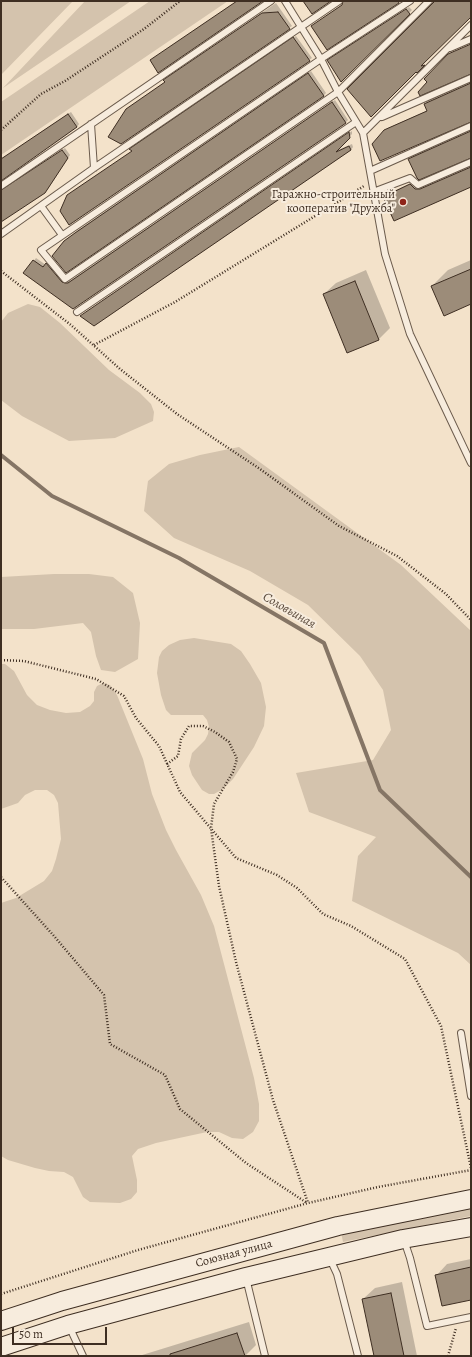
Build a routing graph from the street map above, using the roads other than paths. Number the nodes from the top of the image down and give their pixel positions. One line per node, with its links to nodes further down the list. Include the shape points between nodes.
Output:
1 (271, 1): 15 (lane)
2 (285, 1): 7 (lane)
3 (339, 1): 7 (lane)
4 (410, 1): 10 (lane)
5 (429, 1): 12 (lane)
6 (471, 25): 9 (lane)
7 (301, 26): 10 (lane); 19 (lane)
8 (471, 39): 9 (lane)
9 (446, 50): 13 (lane)
10 (321, 59): 12 (lane); 25 (lane)
11 (471, 78): 13 (lane)
12 (338, 92): 14 (lane); 25 (lane, via 65,279 41,250)
13 (378, 118): 17 (lane)
14 (356, 122): 17 (lane); 26 (lane)
15 (92, 124): 19 (lane); 21 (lane)
16 (471, 126): 20 (lane)
17 (363, 133): 20 (lane)
18 (471, 162): 22 (lane, via 418,185 410,178)
19 (94, 168): 23 (lane)
20 (370, 171): 22 (lane)
21 (1, 186)
22 (373, 192): 27 (lane, via 384,254 410,334)
23 (41, 206): 24 (lane); 25 (lane)
24 (1, 234)
25 (62, 235)
26 (77, 312)
27 (471, 463)
28 (461, 1033): 29 (lane)
29 (471, 1096)
30 (471, 1199): 36 (main road, Союзная улица, via 338,1226 62,1301)
31 (471, 1227): 32 (main road, Союзная улица)
32 (403, 1239): 33 (main road, Союзная улица); 35 (lane, via 427,1326)
33 (328, 1256): 34 (main road, Союзная улица); 41 (lane, via 337,1274)
34 (246, 1277): 37 (main road, Союзная улица); 40 (lane)
35 (471, 1317)
36 (1, 1321)
37 (68, 1325): 38 (main road, Союзная улица); 39 (lane)
38 (1, 1347)
39 (83, 1356)
40 (265, 1356)
41 (358, 1356)

